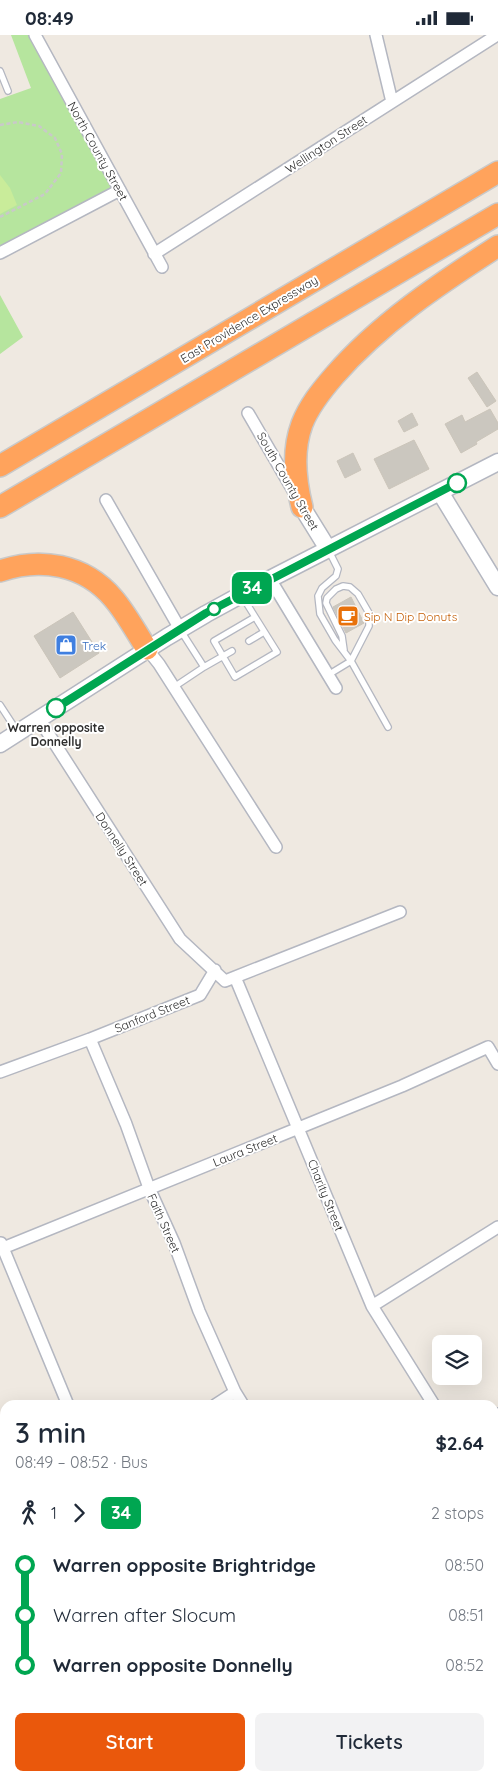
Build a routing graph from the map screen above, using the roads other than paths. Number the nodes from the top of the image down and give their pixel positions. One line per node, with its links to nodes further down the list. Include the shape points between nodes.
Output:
1 (35, 35): 8 (street, North County Street)
2 (376, 35): 6 (street)
3 (497, 35): 6 (street, Wellington Street)
4 (0, 71): 5 (lane)
5 (8, 91)
6 (392, 102): 12 (street, Wellington Street)
7 (498, 172): 15 (highway, East Providence Expressway)
8 (120, 190): 11 (street); 12 (street, North County Street)
9 (498, 214): 21 (highway)
10 (498, 246): 22 (highway, via 398,315 351,358 321,392 307,413 296,450 297,487)
11 (0, 253)
12 (154, 254): 13 (street, North County Street)
13 (162, 267)
14 (248, 413): 22 (street, South County Street)
15 (39, 443): 16 (highway); 18 (highway, East Providence Expressway)
16 (0, 459)
17 (498, 462): 19 (main road)
18 (0, 466)
19 (440, 492): 23 (main road); 26 (main road)
20 (106, 500): 29 (street)
21 (0, 507)
22 (302, 507): 23 (main road, South County Street)
23 (328, 549): 25 (main road); 34 (lane, via 338,569 336,576 322,588 318,605 320,614)
24 (0, 571): 32 (highway, via 37,563 62,566 86,575 113,598)
25 (270, 579): 27 (main road); 38 (street)
26 (498, 587)
27 (241, 595): 28 (lane); 29 (main road)
28 (255, 617): 30 (lane); 35 (lane, via 214,641)
29 (180, 629): 32 (main road); 37 (lane)
30 (264, 632): 31 (lane); 35 (lane, via 277,652 235,677)
31 (250, 641)
32 (147, 649): 39 (street); 42 (main road)
33 (232, 651): 35 (lane)
34 (345, 652): 36 (lane); 36 (lane, via 342,636 326,603 331,592 343,586 354,589 368,613 368,626)
35 (223, 657): 37 (lane)
36 (351, 661): 38 (lane); 43 (lane)
37 (204, 667): 39 (lane)
38 (328, 675): 40 (street)
39 (174, 687): 46 (street)
40 (336, 688)
41 (0, 705): 44 (lane)
42 (40, 719): 44 (main road); 48 (street, Donnelly Street, via 180,939)
43 (388, 727)
44 (18, 733): 45 (main road)
45 (0, 744)
46 (276, 847)
47 (400, 912): 49 (street)
48 (215, 971): 49 (street, via 225,981); 50 (street, Sanford Street, via 200,995)
49 (235, 977): 53 (street, Charity Street)
50 (90, 1039): 52 (street, Sanford Street); 54 (street, Faith Street)
51 (498, 1064): 53 (street, Laura Street, via 488,1047)
52 (0, 1072)
53 (299, 1128): 54 (street, Laura Street); 57 (street, Charity Street)
54 (149, 1188): 56 (street, Laura Street); 58 (street, Faith Street)
55 (498, 1227): 57 (street)
56 (1, 1246): 59 (street)
57 (372, 1306): 62 (street, Charity Street)
58 (235, 1392): 60 (street); 61 (street, Faith Street)
59 (66, 1400)
60 (222, 1400)
61 (240, 1400)
62 (431, 1400)

